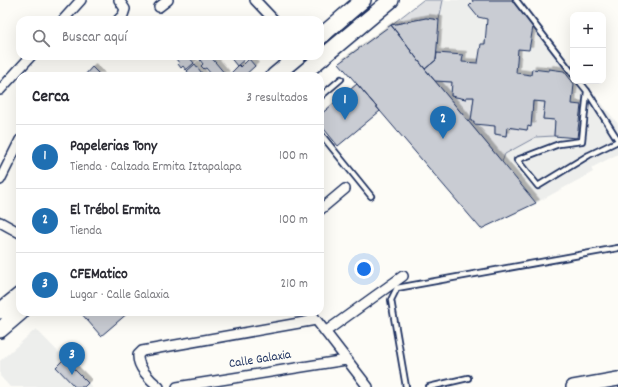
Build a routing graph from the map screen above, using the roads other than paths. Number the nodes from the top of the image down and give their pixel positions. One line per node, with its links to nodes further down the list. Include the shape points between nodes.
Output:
1 (81, 0): 9 (street)
2 (119, 0): 10 (street, via 125,9)
3 (168, 0): 8 (street)
4 (255, 0): 11 (street)
5 (363, 0): 12 (main road)
6 (391, 0): 13 (main road)
7 (516, 0): 17 (lane)
8 (159, 7)
9 (67, 16)
10 (122, 16)
11 (270, 16)
12 (324, 34)
13 (324, 56)
14 (28, 60): 18 (street)
15 (293, 60): 19 (main road)
16 (319, 60): 20 (main road)
17 (570, 70)
18 (20, 72)
19 (279, 72)
20 (305, 72)
21 (16, 78): 24 (street)
22 (341, 79): 26 (lane)
23 (581, 84): 25 (lane)
24 (0, 90)
25 (587, 92): 28 (lane); 28 (lane, via 582,141 559,144 517,160 538,186)
26 (324, 93)
27 (324, 138): 32 (lane)
28 (618, 141)
29 (16, 148): 30 (street)
30 (0, 180)
31 (345, 189): 33 (street)
32 (371, 196)
33 (324, 207)
34 (0, 222): 35 (street)
35 (16, 231)
36 (618, 248): 51 (lane, via 397,288 391,300)
37 (403, 276): 44 (street)
38 (16, 298): 39 (main road)
39 (0, 311)
40 (16, 316): 43 (main road)
41 (313, 316): 42 (street)
42 (316, 320): 44 (street); 48 (street, via 142,351 138,355 138,361 149,379)
43 (0, 330)
44 (325, 332): 45 (street)
45 (346, 360): 49 (street, Calle Galaxia); 50 (street)
46 (468, 378): 52 (lane)
47 (618, 379): 53 (main road)
48 (160, 387)
49 (177, 387)
50 (368, 387)
51 (406, 387)
52 (429, 387)
53 (574, 387)

